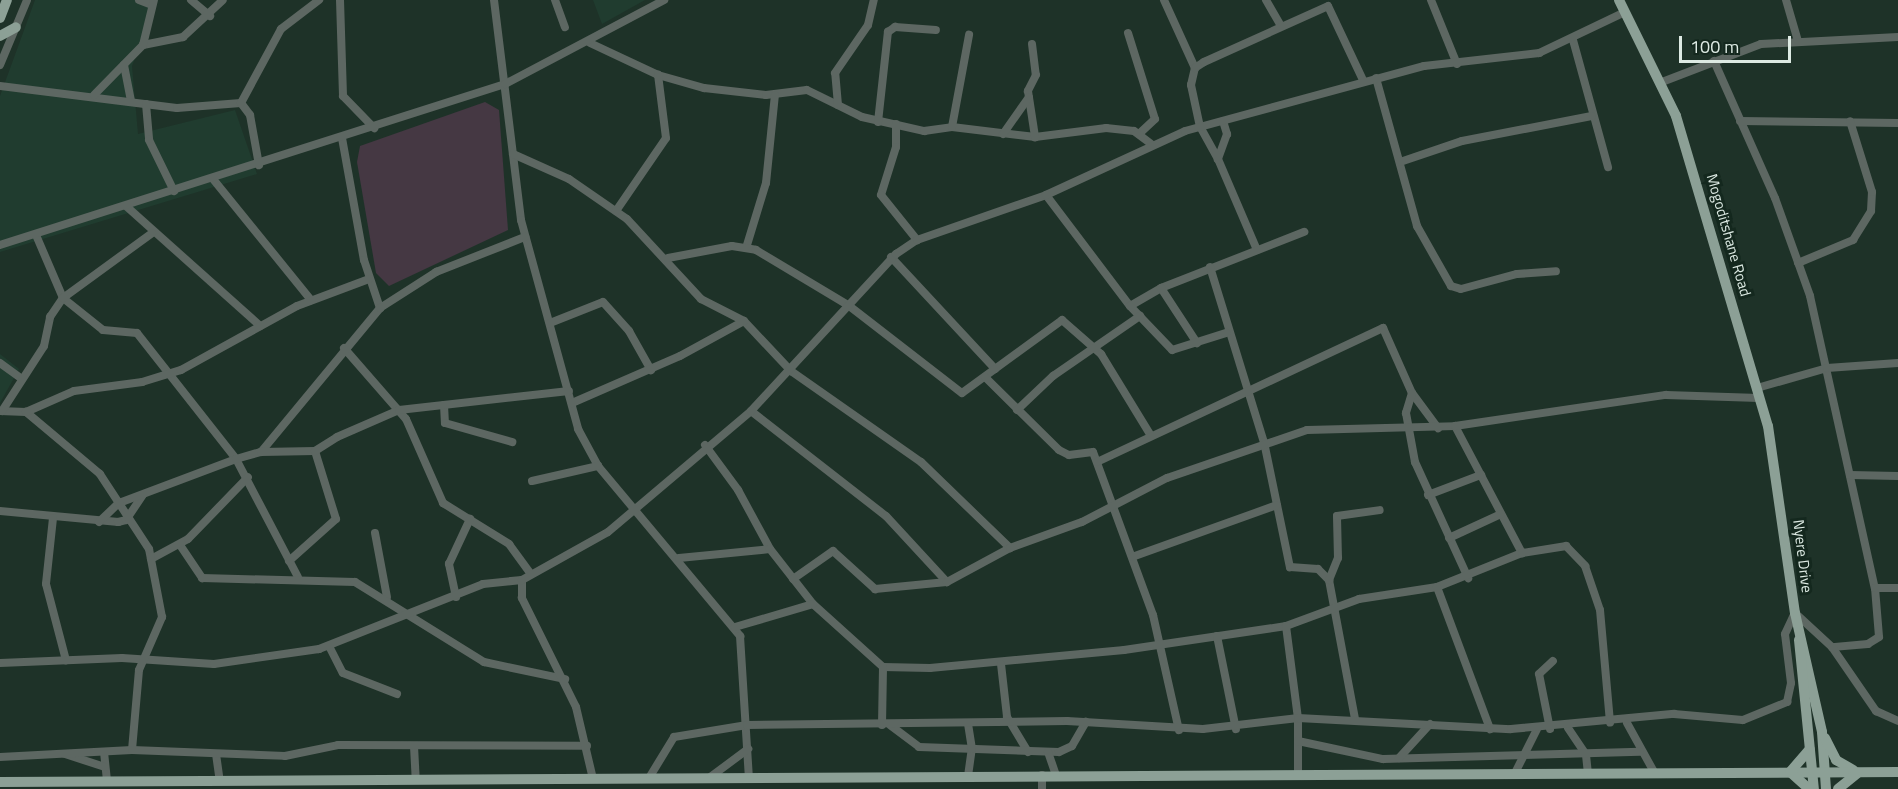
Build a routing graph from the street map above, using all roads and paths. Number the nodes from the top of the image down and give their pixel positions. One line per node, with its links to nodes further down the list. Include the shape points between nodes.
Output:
1 (8, 0): 20 (main road)
2 (27, 0): 22 (street)
3 (139, 0): 17 (street)
4 (191, 0): 19 (street)
5 (223, 0): 19 (street)
6 (319, 0): 49 (street, via 281,29)
7 (340, 0): 61 (street, via 343,96)
8 (494, 0): 43 (street)
9 (555, 0): 23 (street)
10 (664, 0): 31 (street)
11 (874, 0): 51 (street, via 868,25 835,73)
12 (1164, 0): 38 (street)
13 (1266, 0): 21 (street)
14 (1431, 0): 35 (street)
15 (1619, 0): 18 (main road, Mogoditshane Road)
16 (1786, 0): 30 (street)
17 (153, 3): 33 (street)
18 (1625, 12): 29 (street); 42 (main road, Mogoditshane Road)
19 (210, 16): 33 (street, via 173,42)
20 (0, 18)
21 (1281, 26): 38 (street); 41 (street, via 1328,6)
22 (16, 27): 27 (main road); 36 (street)
23 (565, 27)
24 (936, 30): 56 (street, via 895,27 888,32)
25 (1128, 33): 63 (street, via 1155,119)
26 (969, 35): 59 (street)
27 (0, 36)
28 (1898, 37): 30 (street)
29 (1573, 40): 35 (street, via 1520,57); 52 (street)
30 (1798, 41): 34 (street, via 1761,44)
31 (590, 43): 39 (street); 43 (street)
32 (1032, 44): 47 (street, via 1035,75)
33 (143, 45): 37 (street)
34 (1714, 61): 42 (street); 54 (street)
35 (1457, 64): 40 (street)
36 (0, 65)
37 (124, 65): 45 (street); 48 (street)
38 (1195, 68): 60 (street, via 1191,85)
39 (658, 75): 46 (street, via 721,92); 76 (street, via 666,138)
40 (1376, 78): 41 (street); 69 (street)
41 (1364, 82): 53 (street)
42 (1662, 82): 117 (main road, Mogoditshane Road, via 1698,178)
43 (505, 84): 61 (street); 67 (street)
44 (0, 86): 45 (street)
45 (94, 95): 48 (street)
46 (774, 95): 51 (street, via 807,90); 83 (street, via 766,183)
47 (1029, 97): 62 (street); 64 (street)
48 (131, 100): 50 (street)
49 (241, 103): 50 (street, via 188,108); 70 (street, via 250,115)
50 (146, 104): 73 (street, via 148,134)
51 (838, 105): 56 (street)
52 (1592, 116): 69 (street, via 1462,141); 71 (street)
53 (1223, 121): 60 (street); 68 (street, via 1227,134)
54 (1740, 121): 55 (street); 87 (street)
55 (1850, 121): 57 (street); 87 (street, via 1872,192 1871,212 1853,240)
56 (878, 122): 58 (street)
57 (1898, 123)
58 (896, 124): 59 (street, via 924,131); 81 (street, via 896,147 881,195)
59 (951, 127): 62 (street)
60 (1200, 127): 66 (street); 68 (street)
61 (374, 128): 65 (street)
62 (1003, 134): 64 (street)
63 (1139, 134): 64 (street, via 1106,128); 66 (street)
64 (1035, 137)
65 (342, 138): 70 (street); 90 (street)
66 (1151, 144): 74 (street)
67 (513, 154): 76 (street, via 569,179); 80 (street)
68 (1218, 159): 84 (street)
69 (1401, 162): 89 (street, via 1417,226 1451,286 1461,289 1517,274)
70 (259, 165): 72 (street)
71 (1608, 167)
72 (213, 179): 73 (street); 93 (street)
73 (174, 192): 75 (street)
74 (1046, 195): 81 (street); 95 (street)
75 (126, 206): 78 (street); 79 (street)
76 (616, 211): 86 (street)
77 (1304, 232): 84 (street)
78 (152, 233): 92 (street); 100 (street)
79 (36, 235): 82 (street); 92 (street)
80 (525, 237): 96 (street, via 436,273); 99 (street)
81 (917, 240): 85 (street)
82 (0, 246)
83 (747, 246): 86 (street); 94 (street)
84 (1257, 250): 88 (street)
85 (891, 257): 94 (street); 108 (street)
86 (668, 258): 98 (street, via 701,299)
87 (1798, 263): 107 (street)
88 (1210, 267): 91 (street); 101 (street)
89 (1556, 271)
90 (369, 279): 93 (street); 96 (street)
91 (1161, 288): 95 (street); 102 (street)
92 (63, 298): 111 (street, via 103,330 137,333); 113 (street, via 50,317 44,346)
93 (311, 300): 100 (street)
94 (848, 305): 110 (street); 112 (street, via 958,392)
95 (1130, 306): 97 (street)
96 (380, 308): 103 (street)
97 (1140, 316): 102 (street, via 1168,348); 104 (street)
98 (744, 321): 109 (street); 110 (street)
99 (550, 323): 109 (street, via 603,302 629,331); 115 (street)
100 (260, 326): 111 (street)
101 (1227, 333): 102 (street); 114 (street)
102 (1197, 343)
103 (344, 348): 120 (street); 132 (street)
104 (1095, 348): 108 (street, via 1059,320); 121 (street); 128 (street)
105 (0, 363): 113 (street)
106 (1898, 363): 107 (street)
107 (1827, 368): 117 (street); 138 (street)
108 (995, 369): 112 (street)
109 (651, 370): 118 (street)
110 (791, 371): 123 (street); 159 (street, via 921,462)
111 (167, 374): 124 (street, via 74,391); 134 (street)
112 (985, 377): 121 (street)
113 (22, 379): 122 (street)
114 (1246, 389): 116 (street, via 1383,328); 128 (street); 130 (street)
115 (569, 391): 118 (street); 119 (street)
116 (1412, 393): 126 (street); 127 (street, via 1406,413)
117 (1758, 393): 125 (street, via 1666,395); 142 (main road, Mogoditshane Road)
118 (572, 403): 136 (street, via 582,441)
119 (444, 405): 120 (street); 129 (street, via 445,423)
120 (399, 410): 133 (street); 153 (street, via 443,503)
121 (1017, 410): 135 (street, via 1063,453 1089,450)
122 (1, 411): 124 (street)
123 (751, 411): 131 (street); 172 (street, via 886,516)
124 (26, 412): 145 (street, via 100,474)
125 (1455, 426): 126 (street); 137 (street)
126 (1438, 428): 127 (street)
127 (1410, 430): 130 (street, via 1328,426); 144 (street)
128 (1151, 436): 135 (street)
129 (512, 442)
130 (1264, 442): 146 (street); 147 (street)
131 (705, 445): 148 (street); 160 (street, via 738,490)
132 (261, 452): 133 (street); 134 (street)
133 (315, 452): 165 (street, via 336,519)
134 (236, 459): 140 (street); 143 (street)
135 (1097, 462): 146 (street)
136 (598, 466): 141 (street); 148 (street)
137 (1481, 475): 144 (street); 151 (street)
138 (1850, 475): 139 (street); 174 (street)
139 (1898, 476)
140 (248, 477): 158 (street); 165 (street)
141 (532, 482)
142 (1779, 488): 180 (main road, Nyere Drive)
143 (143, 495): 145 (street); 154 (street)
144 (1428, 495): 157 (street)
145 (119, 503): 154 (street); 155 (street)
146 (1114, 504): 159 (street, via 1082,522); 162 (street)
147 (1277, 505): 162 (street); 171 (street, via 1290,567 1318,569)
148 (636, 510): 163 (street); 166 (street, via 596,540)
149 (1380, 510): 171 (street, via 1337,516 1338,558)
150 (0, 512): 152 (street)
151 (1501, 514): 157 (street); 161 (street)
152 (53, 518): 155 (street); 190 (street, via 46,584)
153 (470, 519): 166 (street, via 509,544); 177 (street, via 449,564)
154 (126, 520): 155 (street); 164 (street, via 146,542)
155 (99, 522)
156 (375, 533): 176 (street)
157 (1449, 538): 168 (street)
158 (180, 545): 164 (street); 167 (street, via 202,578)
159 (1010, 548): 172 (street)
160 (770, 549): 163 (street); 169 (street)
161 (1522, 554): 168 (street); 201 (street, via 1566,546 1586,566 1602,622)
162 (1132, 557): 186 (street)
163 (679, 558): 183 (street)
164 (151, 559): 189 (street, via 162,617 158,636)
165 (290, 561): 167 (street)
166 (531, 574): 170 (street)
167 (298, 577): 176 (street, via 355,582)
168 (1468, 578): 173 (street)
169 (793, 579): 172 (street, via 833,550 875,589); 178 (street)
170 (522, 580): 177 (street, via 483,584); 195 (street, via 522,598)
171 (1329, 580): 179 (street)
172 (947, 582)
173 (1437, 587): 179 (street, via 1367,597); 211 (street)
174 (1875, 588): 175 (street); 188 (street, via 1879,636 1868,644)
175 (1898, 588)
176 (387, 597): 181 (street)
177 (456, 597): 181 (street)
178 (813, 604): 183 (street); 194 (street)
179 (1336, 611): 182 (street); 198 (street)
180 (1795, 613): 184 (main road, Nyere Drive); 188 (street); 202 (street, via 1785,634 1790,695 1776,711 1743,720 1674,714)
181 (411, 616): 187 (street); 195 (street, via 484,662)
182 (1286, 626): 185 (street); 197 (street)
183 (735, 627): 205 (street, via 744,645)
184 (1798, 628): 214 (main road); 218 (main road)
185 (1217, 636): 186 (street); 210 (street)
186 (1158, 645): 193 (street); 209 (street)
187 (329, 646): 189 (street, via 214,664); 196 (street, via 343,673 386,694)
188 (1832, 647): 199 (street, via 1876,711)
189 (142, 658): 190 (street); 221 (street)
190 (66, 660): 192 (street)
191 (1553, 661): 213 (street, via 1539,674)
192 (0, 663)
193 (1001, 664): 194 (street); 203 (street)
194 (884, 667): 206 (street)
195 (565, 679): 217 (street)
196 (397, 694)
197 (1298, 718): 198 (street); 210 (street); 215 (street)
198 (1355, 719): 204 (street)
199 (1898, 721)
200 (1086, 722): 203 (street); 209 (street); 224 (street, via 1072,746)
201 (1610, 723): 202 (street); 208 (street)
202 (1627, 723): 225 (street)
203 (1010, 724): 207 (street); 223 (street)
204 (1430, 724): 211 (street); 231 (street)
205 (747, 725): 206 (street); 219 (street); 245 (street, via 674,737)
206 (886, 725): 207 (street); 220 (street, via 915,746)
207 (968, 725): 220 (street)
208 (1568, 728): 213 (street); 229 (street)
209 (1179, 729): 210 (street)
210 (1236, 729)
211 (1490, 729): 212 (street)
212 (1537, 729): 213 (street); 228 (street)
213 (1550, 729)
214 (1822, 732): 236 (main road); 240 (main road, via 1836,760)
215 (1298, 741): 231 (street, via 1354,756); 241 (street)
216 (414, 746): 217 (street); 227 (street, via 322,746 285,756); 249 (street)
217 (587, 746): 248 (street)
218 (1811, 746): 234 (main road, via 1805,761); 235 (main road)
219 (748, 749): 246 (street); 247 (street)
220 (972, 749): 223 (street); 244 (street)
221 (132, 750): 222 (street); 227 (street)
222 (104, 752): 226 (street); 232 (street)
223 (1028, 752): 224 (street)
224 (1048, 752): 243 (street)
225 (1640, 752): 229 (street); 233 (street)
226 (64, 753): 230 (street); 232 (street)
227 (216, 754): 250 (street)
228 (1526, 754): 229 (street); 231 (street); 238 (street)
229 (1586, 755): 239 (street)
230 (0, 757)
231 (1399, 759)
232 (105, 767): 252 (street)
233 (1654, 772): 234 (main road); 239 (main road)
234 (1790, 772): 235 (main road); 255 (main road)
235 (1813, 772): 236 (main road); 256 (main road)
236 (1825, 772): 240 (main road); 257 (main road)
237 (1898, 772): 240 (main road)
238 (1515, 773): 239 (main road); 241 (main road)
239 (1588, 773)
240 (1859, 773): 258 (main road)
241 (1298, 774): 243 (main road)
242 (1042, 775): 243 (main road); 244 (main road); 254 (street)
243 (1056, 775)
244 (968, 776): 247 (main road)
245 (649, 778): 246 (main road); 248 (main road)
246 (709, 778): 247 (main road)
247 (749, 778)
248 (593, 779): 249 (main road)
249 (416, 780): 253 (main road)
250 (220, 781): 252 (main road); 253 (main road)
251 (0, 782): 252 (main road)
252 (107, 782)
253 (261, 785)
254 (1042, 789)
255 (1809, 789)
256 (1814, 789)
257 (1826, 789)
258 (1838, 789)

